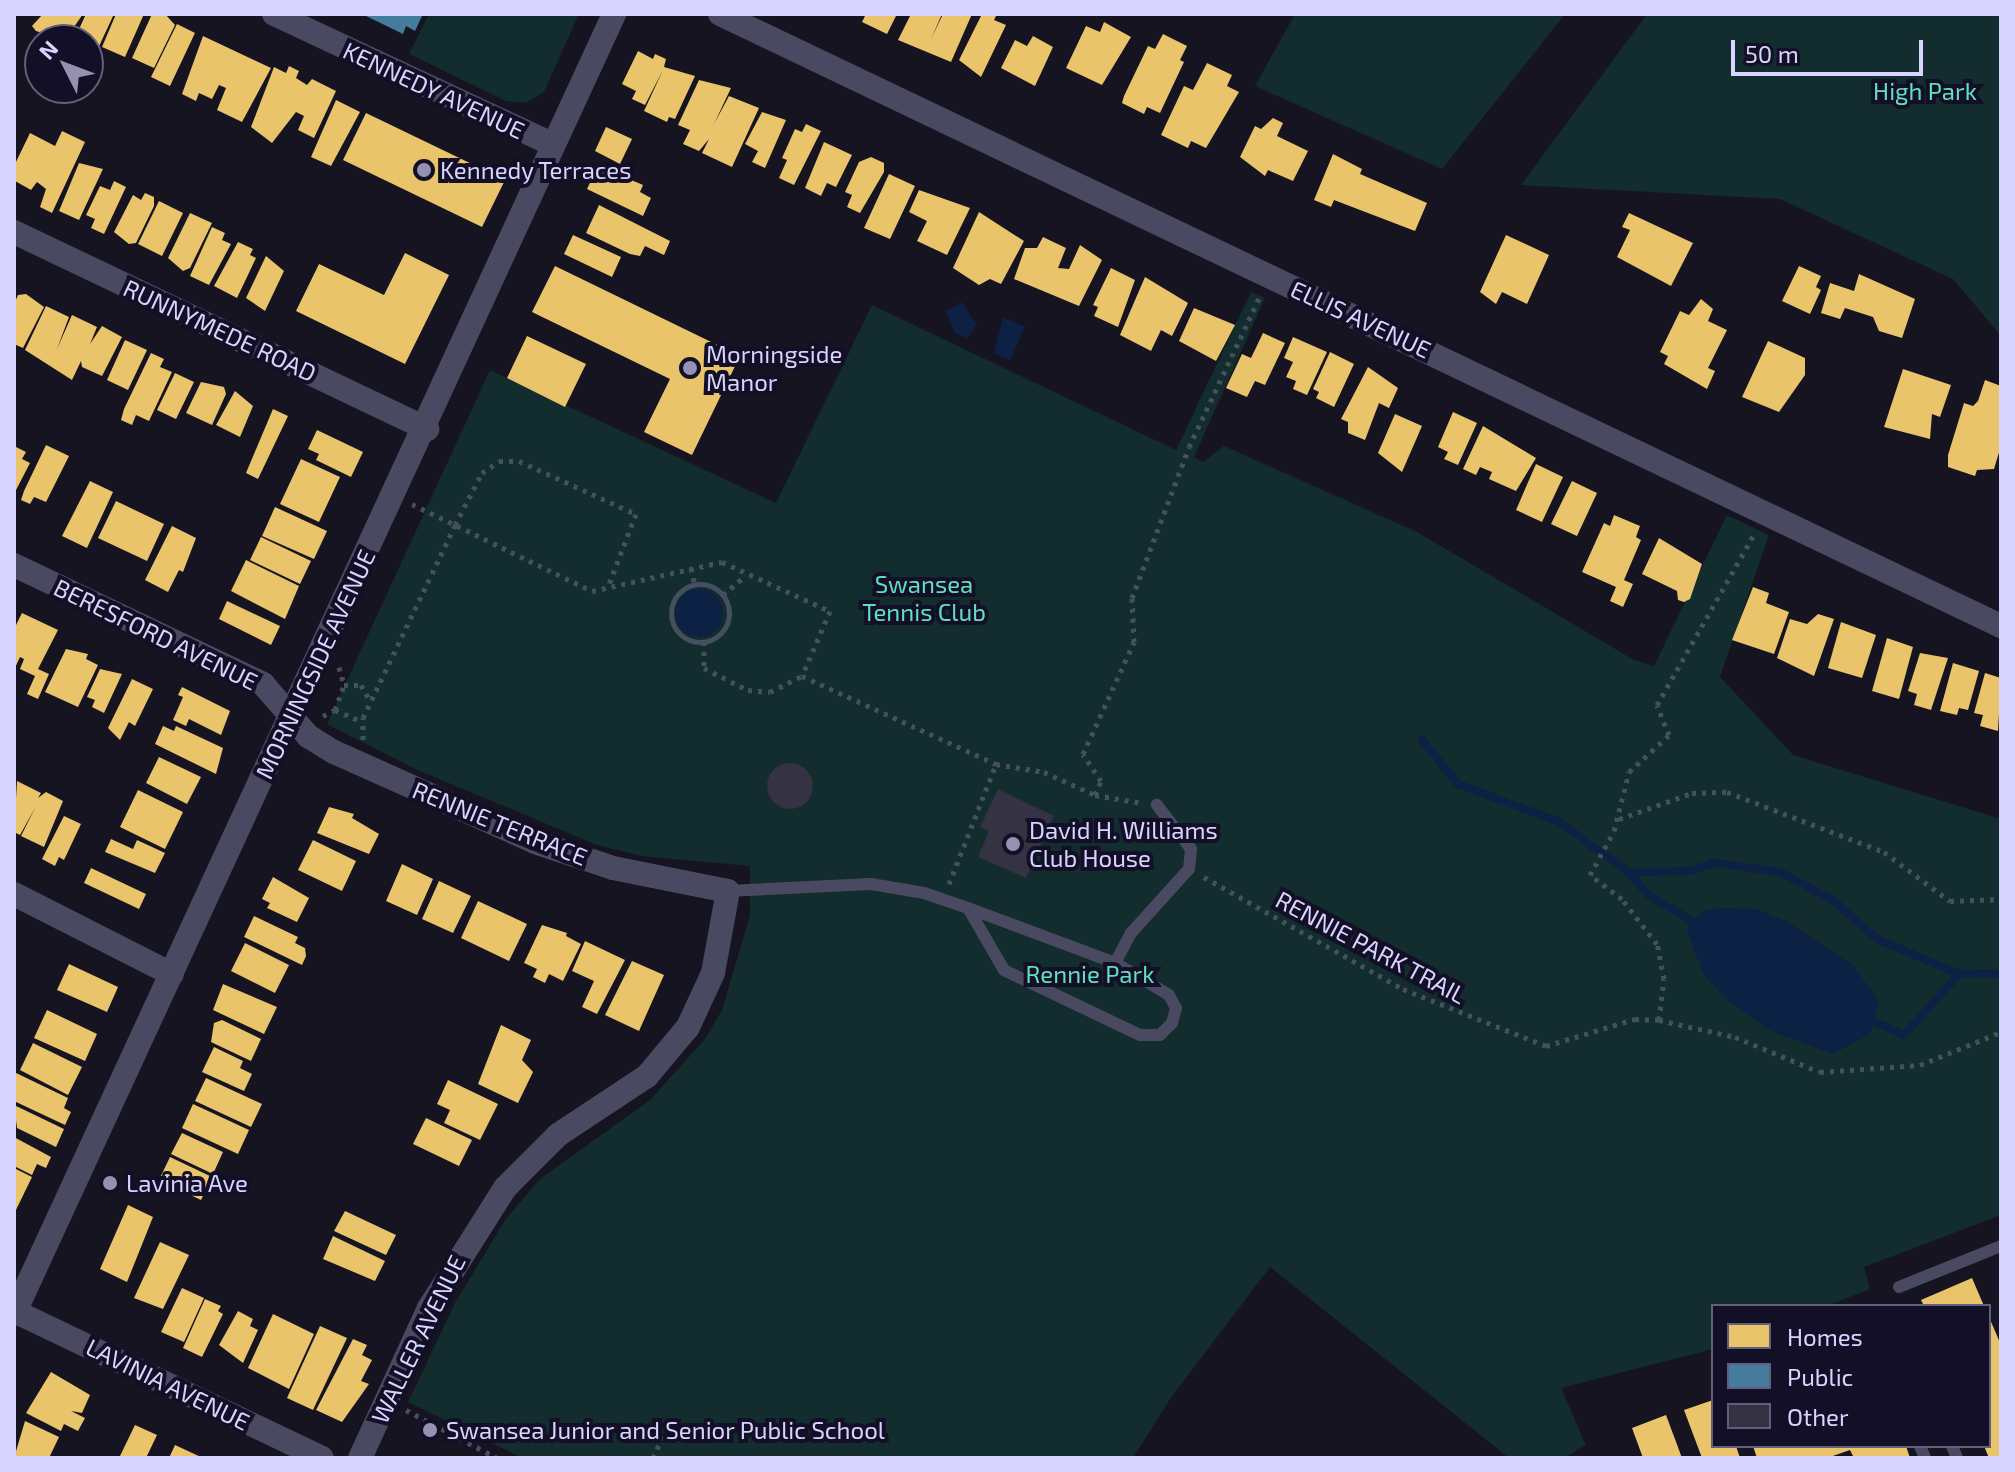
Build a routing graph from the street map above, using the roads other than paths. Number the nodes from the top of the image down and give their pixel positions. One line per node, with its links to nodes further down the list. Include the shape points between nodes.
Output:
1 (274, 14): 4 (street, KENNEDY AVENUE)
2 (614, 14): 4 (street, MORNINGSIDE AVENUE)
3 (720, 14): 8 (street, ELLIS AVENUE)
4 (552, 144): 6 (street, MORNINGSIDE AVENUE)
5 (14, 232): 6 (street, RUNNYMEDE ROAD)
6 (427, 429): 9 (street, MORNINGSIDE AVENUE)
7 (14, 565): 9 (street, BERESFORD AVENUE, via 263,684)
8 (2001, 626)
9 (290, 713): 11 (street, RENNIE TERRACE, via 308,736 334,752 535,842 613,868); 15 (street, MORNINGSIDE AVENUE)
10 (1157, 805): 14 (lane, via 1191,849 1189,869 1131,933)
11 (728, 891): 13 (lane, via 871,884); 20 (street, WALLER AVENUE, via 713,973 688,1027 647,1076 558,1135 505,1188 457,1258)
12 (14, 894): 15 (street)
13 (968, 908): 14 (lane); 14 (lane, via 1004,970 1140,1035 1160,1035 1172,1023 1176,1008 1169,995)
14 (1115, 963)
15 (172, 974): 18 (street, MORNINGSIDE AVENUE)
16 (2001, 1246): 17 (lane)
17 (1899, 1287)
18 (14, 1313): 19 (street, LAVINIA AVENUE)
19 (322, 1458)
20 (360, 1458)

